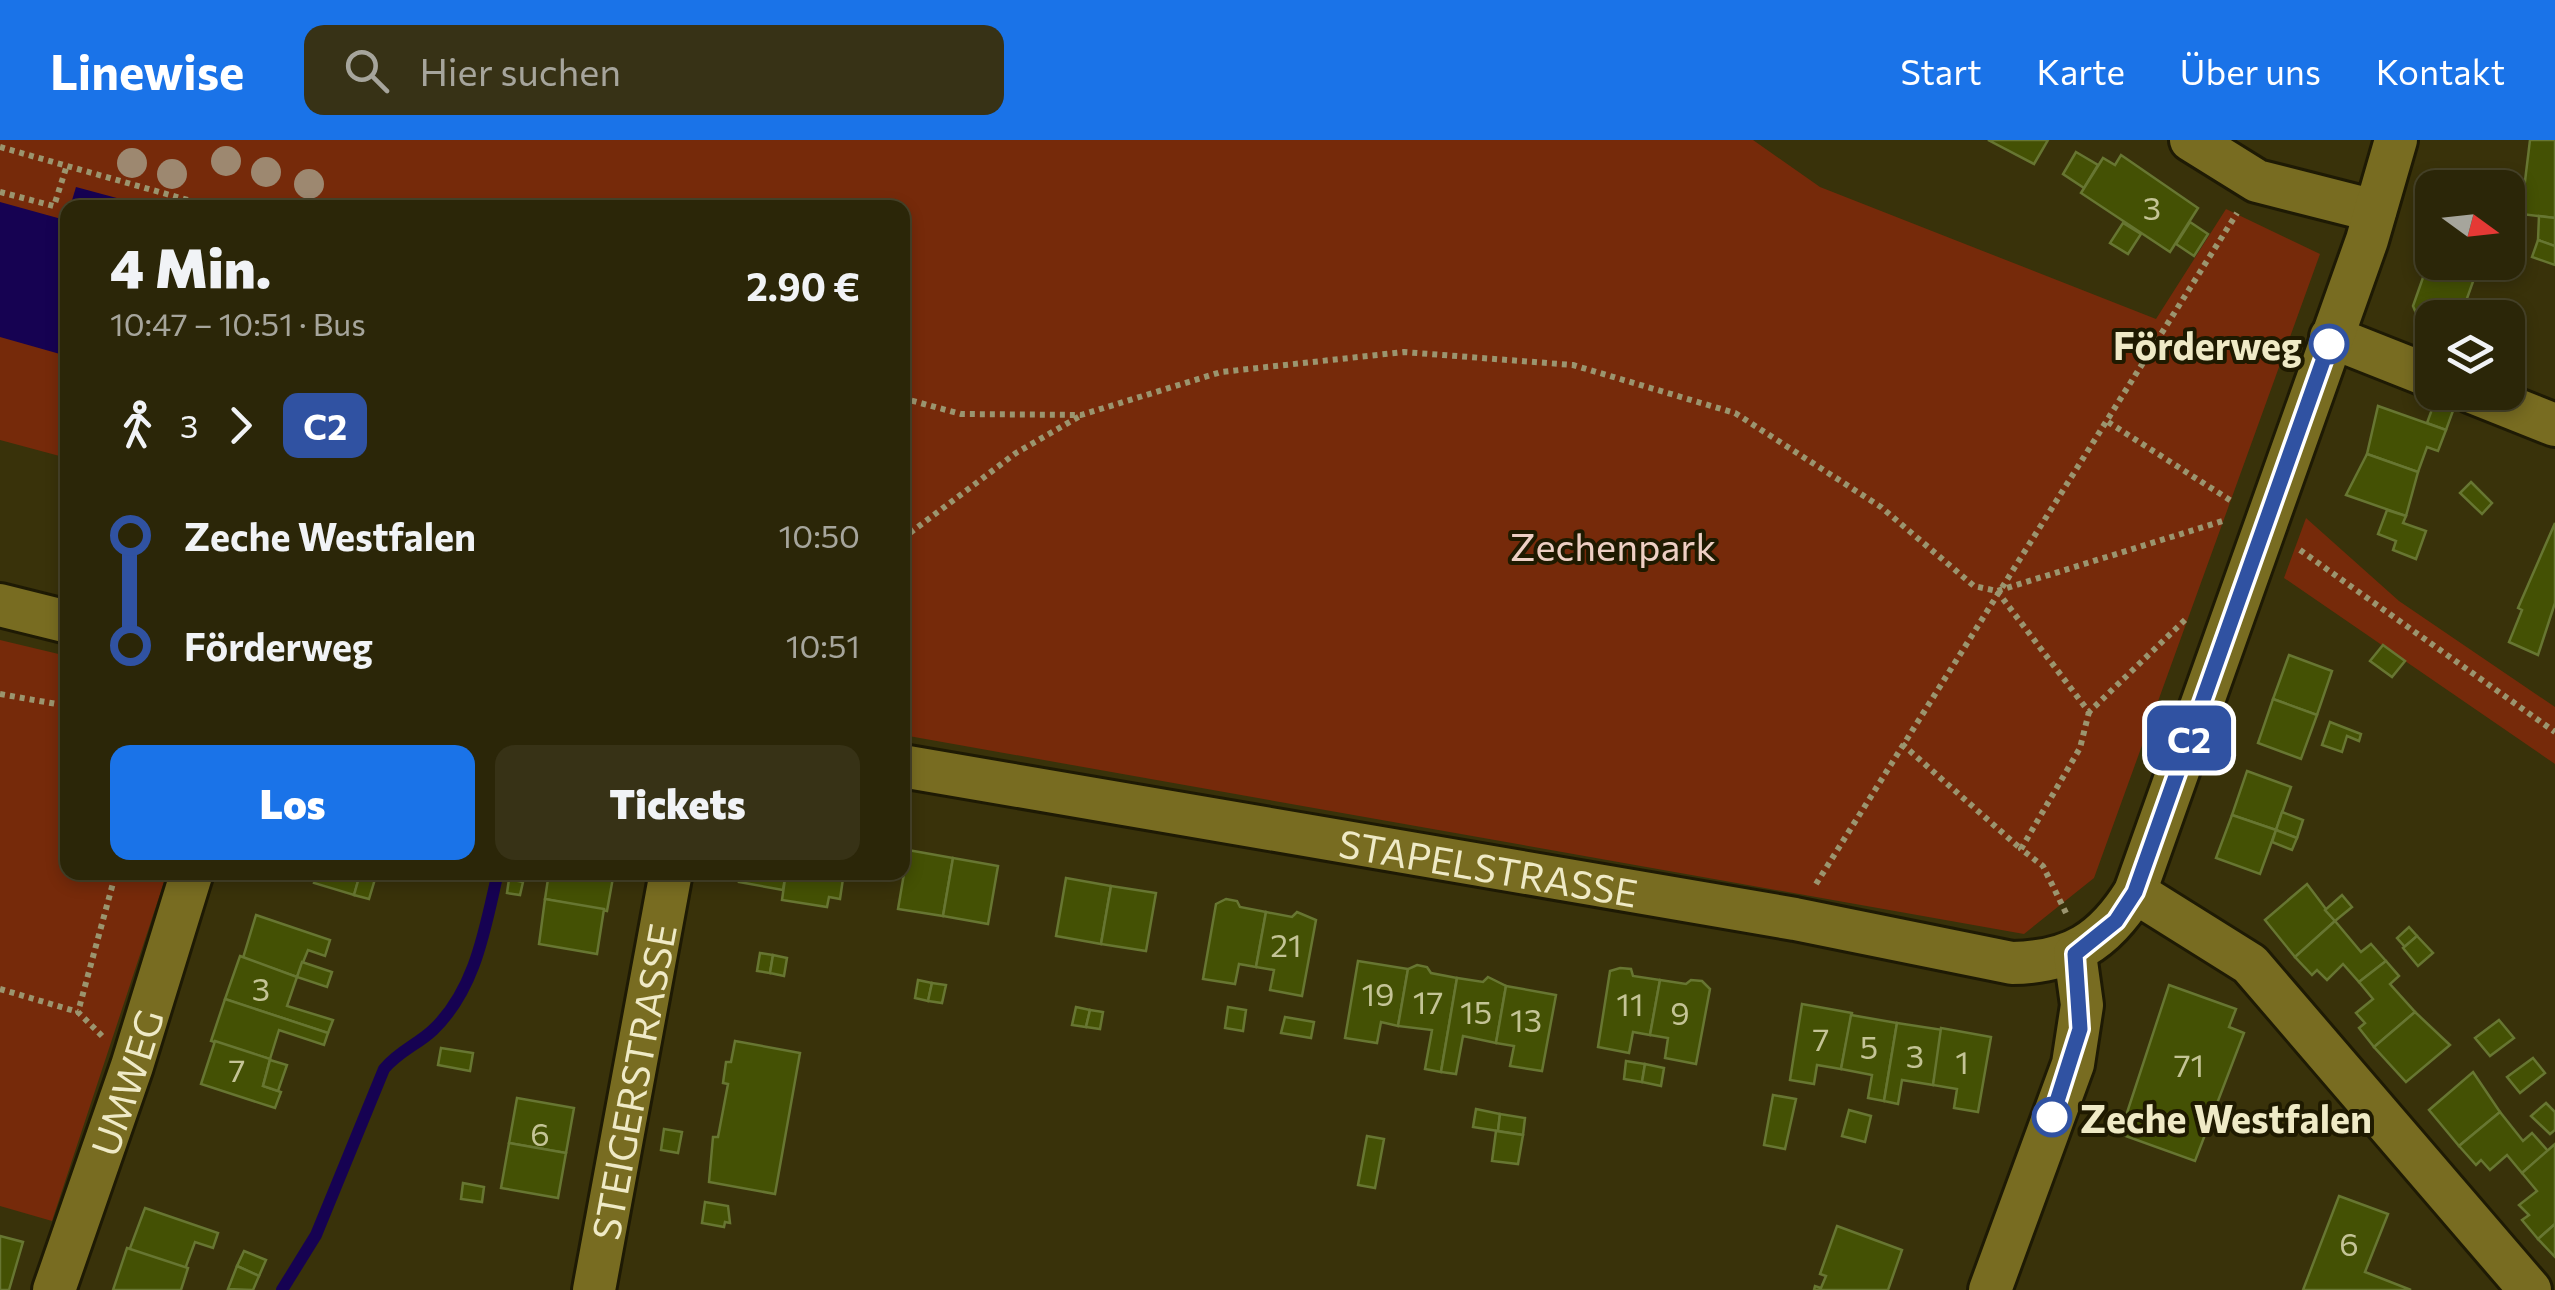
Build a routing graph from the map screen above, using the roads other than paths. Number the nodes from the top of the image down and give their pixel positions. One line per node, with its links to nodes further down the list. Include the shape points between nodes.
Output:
1 (2191, 140): 3 (street, via 2257,181)
2 (2396, 140): 3 (street)
3 (2375, 210): 4 (street)
4 (2331, 337): 5 (street); 13 (street)
5 (2415, 370)
6 (2517, 410): 7 (street)
7 (2555, 425)
8 (0, 605): 9 (street)
9 (60, 620)
10 (910, 767): 14 (street, STAPELSTRASSE, via 1794,919 2012,963)
11 (190, 880): 15 (street, UMWEG)
12 (670, 880): 16 (street, STEIGERSTRASSE)
13 (2135, 892): 14 (street, via 2116,921); 18 (street, via 2250,964)
14 (2075, 954): 17 (street, via 2082,1004 2073,1064)
15 (54, 1290)
16 (594, 1290)
17 (1990, 1290)
18 (2530, 1290)

